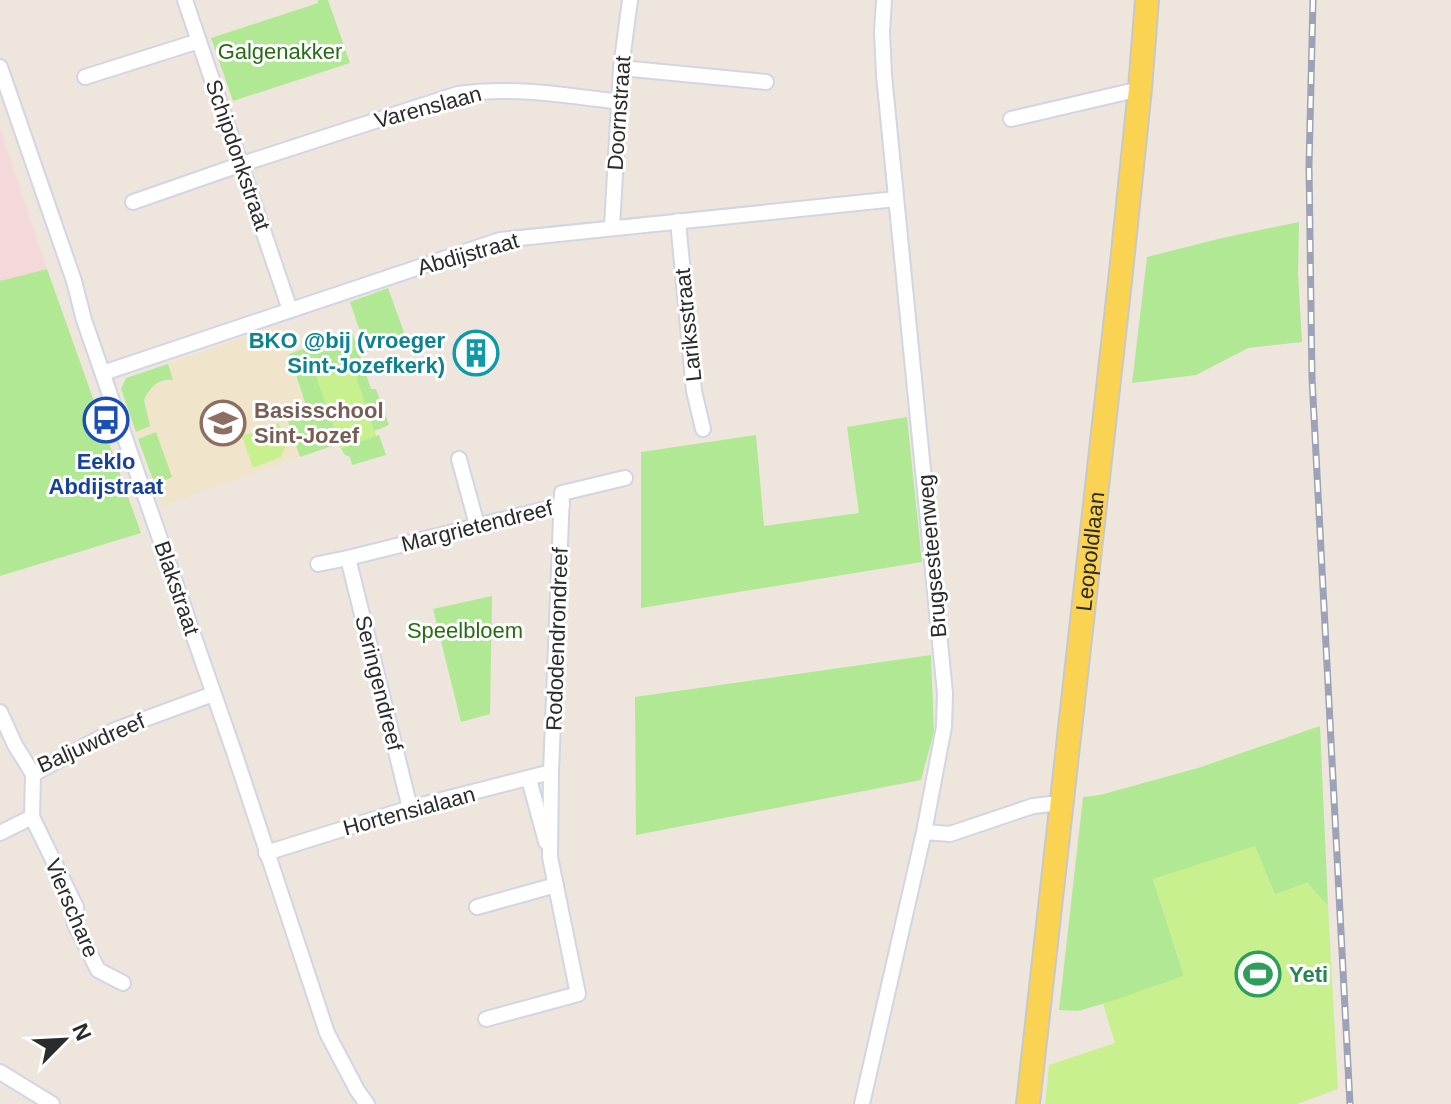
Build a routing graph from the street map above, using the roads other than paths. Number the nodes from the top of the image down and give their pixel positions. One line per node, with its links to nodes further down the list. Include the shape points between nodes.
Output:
1 (185, 0): 5 (street, Schipdonkstraat)
2 (630, 0): 7 (street, Doornstraat)
3 (884, 0): 14 (street, Brugsesteenweg)
4 (1147, 0): 10 (main road, Leopoldlaan)
5 (199, 41): 8 (street); 13 (street, Schipdonkstraat)
6 (0, 67): 19 (street, Blakstraat)
7 (621, 68): 9 (street); 11 (street, Doornstraat)
8 (85, 77)
9 (766, 82)
10 (1140, 89): 12 (street); 32 (main road, Leopoldlaan)
11 (620, 102): 13 (street, Varenslaan, via 523,90 458,94); 17 (street, Doornstraat)
12 (1011, 119)
13 (242, 164): 15 (street, Varenslaan); 18 (street, Schipdonkstraat)
14 (896, 199): 16 (street, Abdijstraat); 35 (street, Brugsesteenweg, via 945,693 944,727)
15 (133, 202)
16 (678, 221): 17 (street, Abdijstraat); 20 (street, Lariksstraat, via 694,391)
17 (612, 227): 18 (street, Abdijstraat, via 500,240)
18 (290, 310): 19 (street, Abdijstraat)
19 (103, 373): 27 (street, Blakstraat)
20 (703, 429)
21 (459, 459): 24 (street)
22 (625, 478): 23 (street, Margrietendreef, via 562,493)
23 (562, 505): 24 (street, Margrietendreef); 29 (street, Rododendrondreef)
24 (477, 525): 25 (street, Margrietendreef)
25 (348, 558): 26 (street, Margrietendreef); 33 (street, Seringendreef)
26 (318, 564)
27 (213, 694): 30 (street, Baljuwdreef, via 115,730); 37 (street, Blakstraat)
28 (0, 712): 30 (street, Baljuwdreef)
29 (551, 772): 31 (street, Hortensialaan); 38 (street, Rododendrondreef)
30 (33, 774): 34 (street, Vierschare)
31 (529, 779): 33 (street, Hortensialaan); 38 (street)
32 (1060, 803): 35 (street, via 1033,806 950,834); 47 (main road, Leopoldlaan)
33 (410, 808): 37 (street, Hortensialaan)
34 (32, 817): 36 (street); 41 (street, Vierschare, via 76,907 74,922 98,970)
35 (924, 832): 46 (street, Brugsesteenweg)
36 (0, 833)
37 (266, 853): 45 (street, Blakstraat, via 327,1033)
38 (550, 857): 39 (street)
39 (556, 885): 40 (street); 42 (street, via 578,994)
40 (477, 907)
41 (123, 983)
42 (486, 1019)
43 (0, 1072): 44 (street)
44 (46, 1103)
45 (367, 1104)
46 (862, 1104)
47 (1028, 1104)

